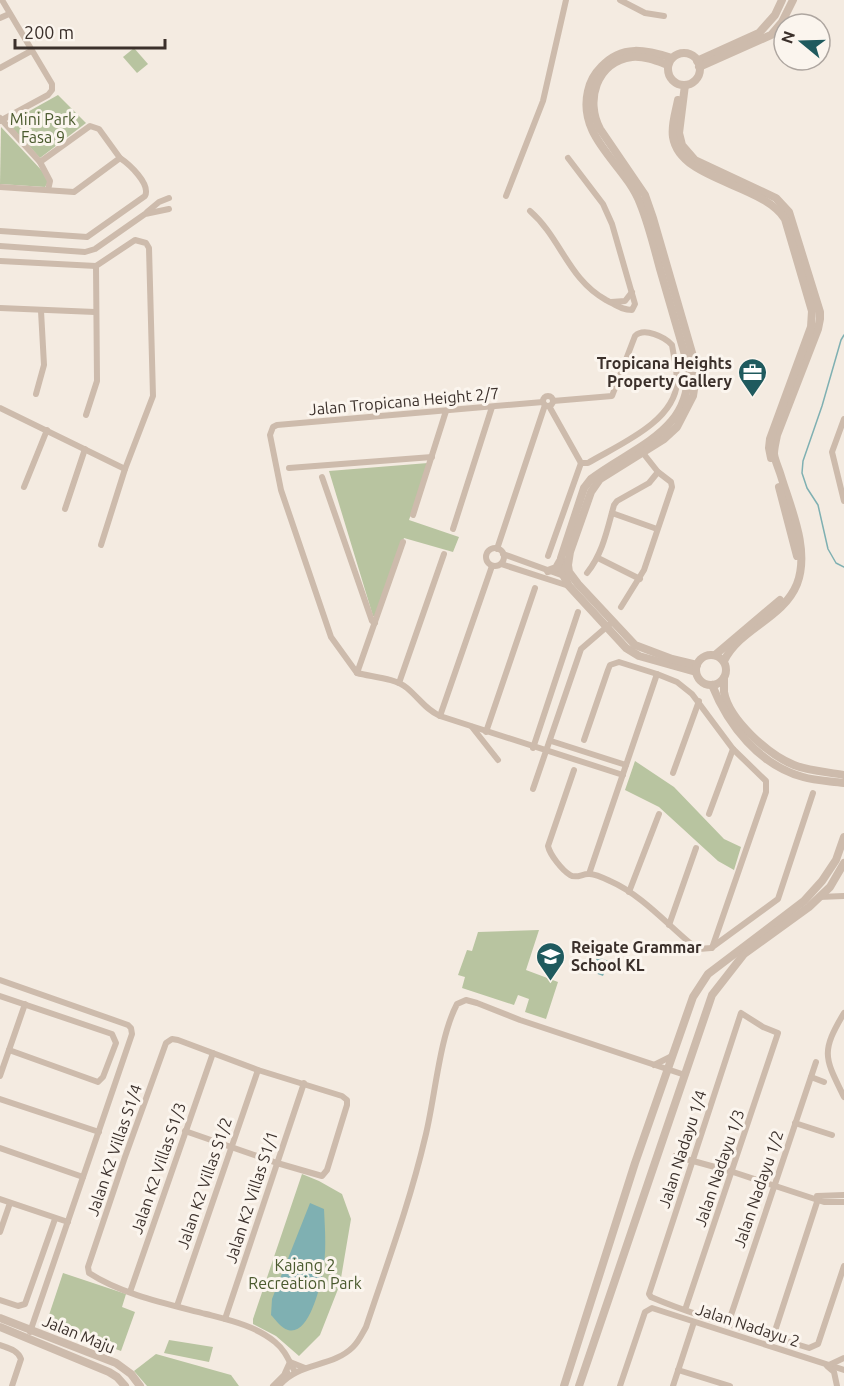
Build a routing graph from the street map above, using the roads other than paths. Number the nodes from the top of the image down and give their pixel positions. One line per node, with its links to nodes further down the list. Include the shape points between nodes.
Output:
1 (2, 0): 6 (street)
2 (566, 0): 20 (street, via 543,101)
3 (620, 0): 7 (street, via 645,13)
4 (782, 0): 11 (street, via 759,33)
5 (793, 0): 11 (street, via 771,34)
6 (9, 14): 8 (street); 9 (street)
7 (664, 16)
8 (0, 18)
9 (31, 51): 12 (street); 14 (street, via 52,90)
10 (670, 61): 11 (street, via 679,53 686,53); 13 (street, via 669,75); 46 (street, via 631,57 615,63 598,78 593,94 595,120 645,195 694,363 693,396 682,418 664,439); 65 (street, via 635,49 618,53 595,73 586,99 592,131 639,201 687,362 688,388 678,415 667,427 608,466 584,488)
11 (698, 64): 13 (street, via 696,79)
12 (0, 68)
13 (684, 84): 80 (street, via 673,129 677,151 696,167 780,211 813,319 769,448 796,549 795,574 778,603); 81 (street, via 679,133 682,145 695,160 776,198 789,212 820,319 777,435 774,453 801,546 801,569 792,594 740,641)
14 (0, 120): 17 (street)
15 (120, 158): 17 (street, via 99,129 90,126); 19 (street, via 74,192); 25 (street, via 136,172 147,192 87,237)
16 (568, 159): 29 (street, via 603,204)
17 (40, 162): 19 (street, via 50,181)
18 (0, 187): 19 (street)
19 (48, 190)
20 (506, 196)
21 (169, 198): 24 (street)
22 (169, 209): 24 (street)
23 (531, 211): 30 (street, via 579,278)
24 (145, 214): 26 (street, via 86,252)
25 (0, 231)
26 (0, 246)
27 (0, 261): 28 (street)
28 (96, 266): 33 (street); 50 (street, via 128,243 140,240 149,248 153,396)
29 (632, 292): 30 (street, via 625,300); 30 (street, via 632,310)
30 (611, 302)
31 (0, 308): 32 (street)
32 (41, 311): 33 (street); 34 (street, via 44,365)
33 (95, 312): 39 (street, via 98,381)
34 (36, 394)
35 (547, 404): 36 (street, Jalan Tropicana Height 2/7); 40 (street); 42 (street); 48 (street, Jalan Tropicana Height 2/7, via 612,396 639,332 668,340 672,345 677,384 668,409 659,420)
36 (492, 407): 38 (street, Jalan Tropicana Height 2/7); 58 (street)
37 (2, 409): 41 (street); 44 (street)
38 (446, 411): 47 (street); 83 (street, Jalan Tropicana Height 2/7, via 277,425 271,431 281,490 331,637)
39 (86, 415)
40 (554, 416): 42 (street); 48 (street)
41 (0, 418)
42 (543, 418): 62 (street)
43 (844, 419): 54 (street, via 832,452)
44 (47, 430): 45 (street); 53 (street)
45 (85, 449): 50 (street); 55 (street)
46 (644, 453): 51 (street); 73 (street, via 600,480 591,492 568,558 569,572)
47 (432, 457): 49 (street); 57 (street)
48 (585, 463): 64 (street)
49 (289, 468)
50 (125, 469): 61 (street)
51 (658, 472): 56 (street, via 649,483 617,501); 59 (street, via 672,487)
52 (322, 477): 78 (street)
53 (24, 487)
54 (844, 501)
55 (65, 509)
56 (612, 513): 59 (street); 66 (street)
57 (413, 515)
58 (453, 529)
59 (657, 529): 72 (street)
60 (403, 542): 78 (street)
61 (101, 545)
62 (500, 551): 67 (street); 68 (street, via 492,549 486,554); 69 (street)
63 (444, 554): 86 (street)
64 (548, 556)
65 (561, 558): 69 (street, via 556,568); 71 (street)
66 (598, 558): 70 (street); 72 (street)
67 (501, 564): 68 (street); 74 (street)
68 (492, 566): 89 (street)
69 (548, 571): 71 (street)
70 (587, 573)
71 (563, 576): 73 (street); 74 (street)
72 (640, 579): 76 (street)
73 (578, 584): 79 (street)
74 (569, 586): 79 (street)
75 (535, 588): 91 (street)
76 (621, 607)
77 (578, 612): 94 (street)
78 (375, 623): 83 (street)
79 (609, 624): 82 (street, via 635,645); 93 (street, via 581,649)
80 (715, 655): 81 (street); 82 (street, via 701,659)
81 (724, 662): 85 (street)
82 (696, 669): 87 (street, via 702,682)
83 (357, 674): 86 (street)
84 (657, 674): 88 (street, via 676,682); 92 (street, via 620,662 610,665); 100 (street)
85 (724, 678): 87 (street); 104 (street, via 728,704 747,730 772,753 795,765)
86 (399, 683): 89 (street, via 429,711)
87 (712, 685): 104 (street, via 729,720 762,755 803,777)
88 (699, 701): 96 (street); 102 (street)
89 (440, 716): 90 (street)
90 (471, 727): 91 (street); 99 (street)
91 (486, 732): 94 (street)
92 (584, 740)
93 (551, 741): 95 (street); 97 (street)
94 (533, 748): 95 (street)
95 (548, 749): 98 (street); 105 (street)
96 (733, 749): 108 (street); 117 (street, via 766,781 767,788)
97 (579, 750): 98 (street); 100 (street)
98 (576, 759): 103 (street)
99 (498, 760)
100 (626, 765): 103 (street)
101 (574, 770): 112 (street, via 548,849 570,874)
102 (673, 773)
103 (623, 776): 112 (street)
104 (842, 779)
105 (533, 789)
106 (813, 793): 118 (street, via 777,898)
107 (659, 814): 113 (street)
108 (709, 814)
109 (844, 837): 127 (street, via 836,860 804,901 703,979)
110 (696, 848): 116 (street)
111 (844, 863): 115 (street)
112 (589, 874): 113 (street)
113 (629, 892): 116 (street)
114 (844, 896): 115 (street)
115 (819, 897): 132 (street, via 744,954 720,983 706,1009)
116 (669, 925): 119 (street, via 699,949)
117 (717, 933): 118 (street, via 718,940); 119 (street)
118 (723, 940): 119 (street)
119 (711, 948)
120 (0, 980): 142 (street, via 131,1028)
121 (0, 996): 122 (street)
122 (25, 1005): 125 (street); 125 (street, via 112,1034 116,1043 98,1082)
123 (844, 1013): 138 (street, via 827,1051 829,1066)
124 (778, 1034): 148 (street, Jalan Nadayu 1/4, via 741,1013); 150 (street, Jalan Nadayu 1/3)
125 (9, 1050): 133 (street)
126 (213, 1053): 130 (street); 141 (street, Jalan K2 Villas S1/3); 162 (street, Jalan K2 Villas S1/4, via 178,1040 166,1043 125,1157 88,1267 94,1277)
127 (672, 1056): 129 (street); 131 (street)
128 (816, 1062): 134 (street, Jalan Nadayu 1/2)
129 (654, 1065): 131 (street); 135 (street); 178 (street, via 477,1003 466,1000 457,1004 413,1186 366,1327 343,1355)
130 (258, 1070): 137 (street); 144 (street, Jalan K2 Villas S1/2)
131 (669, 1070): 132 (street); 135 (street)
132 (685, 1075): 181 (street)
133 (0, 1076)
134 (811, 1077): 136 (street); 140 (street, Jalan Nadayu 1/2)
135 (664, 1082): 187 (street, via 634,1163)
136 (824, 1082)
137 (304, 1083): 149 (street, Jalan K2 Villas S1/1); 149 (street, via 347,1100 327,1170 322,1176)
138 (844, 1097)
139 (0, 1099): 142 (street)
140 (795, 1123): 143 (street); 152 (street, Jalan Nadayu 1/2)
141 (185, 1131): 144 (street); 162 (street, Jalan K2 Villas S1/3)
142 (99, 1132): 151 (street)
143 (832, 1135)
144 (231, 1146): 149 (street); 164 (street, Jalan K2 Villas S1/2)
145 (2, 1149): 147 (street); 151 (street)
146 (675, 1156): 148 (street)
147 (0, 1158)
148 (692, 1160): 150 (street); 165 (street, Jalan Nadayu 1/4, via 649,1294)
149 (277, 1163): 167 (street, Jalan K2 Villas S1/1)
150 (733, 1172): 152 (street); 165 (street, Jalan Nadayu 1/3)
151 (83, 1177): 159 (street)
152 (773, 1186): 154 (street); 169 (street, Jalan Nadayu 1/2)
153 (844, 1195): 154 (street)
154 (818, 1198): 156 (street); 172 (street)
155 (0, 1199): 157 (street)
156 (844, 1202)
157 (10, 1203): 158 (street); 160 (street)
158 (55, 1219): 159 (street); 163 (street, via 25,1304 18,1306)
159 (68, 1222): 171 (street)
160 (0, 1232)
161 (844, 1266): 172 (street, via 818,1344 809,1348)
162 (130, 1292): 164 (street)
163 (0, 1300)
164 (177, 1306): 167 (street)
165 (685, 1310): 169 (street)
166 (0, 1318): 171 (street, Jalan Maju)
167 (225, 1319): 177 (street, via 276,1342)
168 (694, 1322): 176 (street, Jalan Nadayu 2); 179 (street); 190 (street, Jalan Nadayu 2, via 652,1308 645,1312)
169 (728, 1324): 172 (street)
170 (0, 1327): 173 (street, Jalan Maju)
171 (31, 1330): 173 (street); 184 (street, Jalan Maju, via 116,1363)
172 (773, 1337)
173 (28, 1339): 183 (street, Jalan Maju, via 109,1372)
174 (0, 1345): 182 (street, via 16,1352 21,1359)
175 (844, 1358): 176 (street)
176 (827, 1366): 180 (street, Jalan Nadayu 2); 193 (street, via 834,1372)
177 (293, 1368): 178 (street); 178 (street); 185 (street); 186 (street)
178 (306, 1368)
179 (678, 1370): 191 (street); 192 (street)
180 (844, 1371): 193 (street)
181 (584, 1372): 188 (street); 189 (street)
182 (12, 1386)
183 (125, 1386)
184 (140, 1386)
185 (273, 1386)
186 (279, 1386)
187 (564, 1386)
188 (579, 1386)
189 (584, 1386)
190 (620, 1386)
191 (673, 1386)
192 (730, 1386)
193 (837, 1386)

